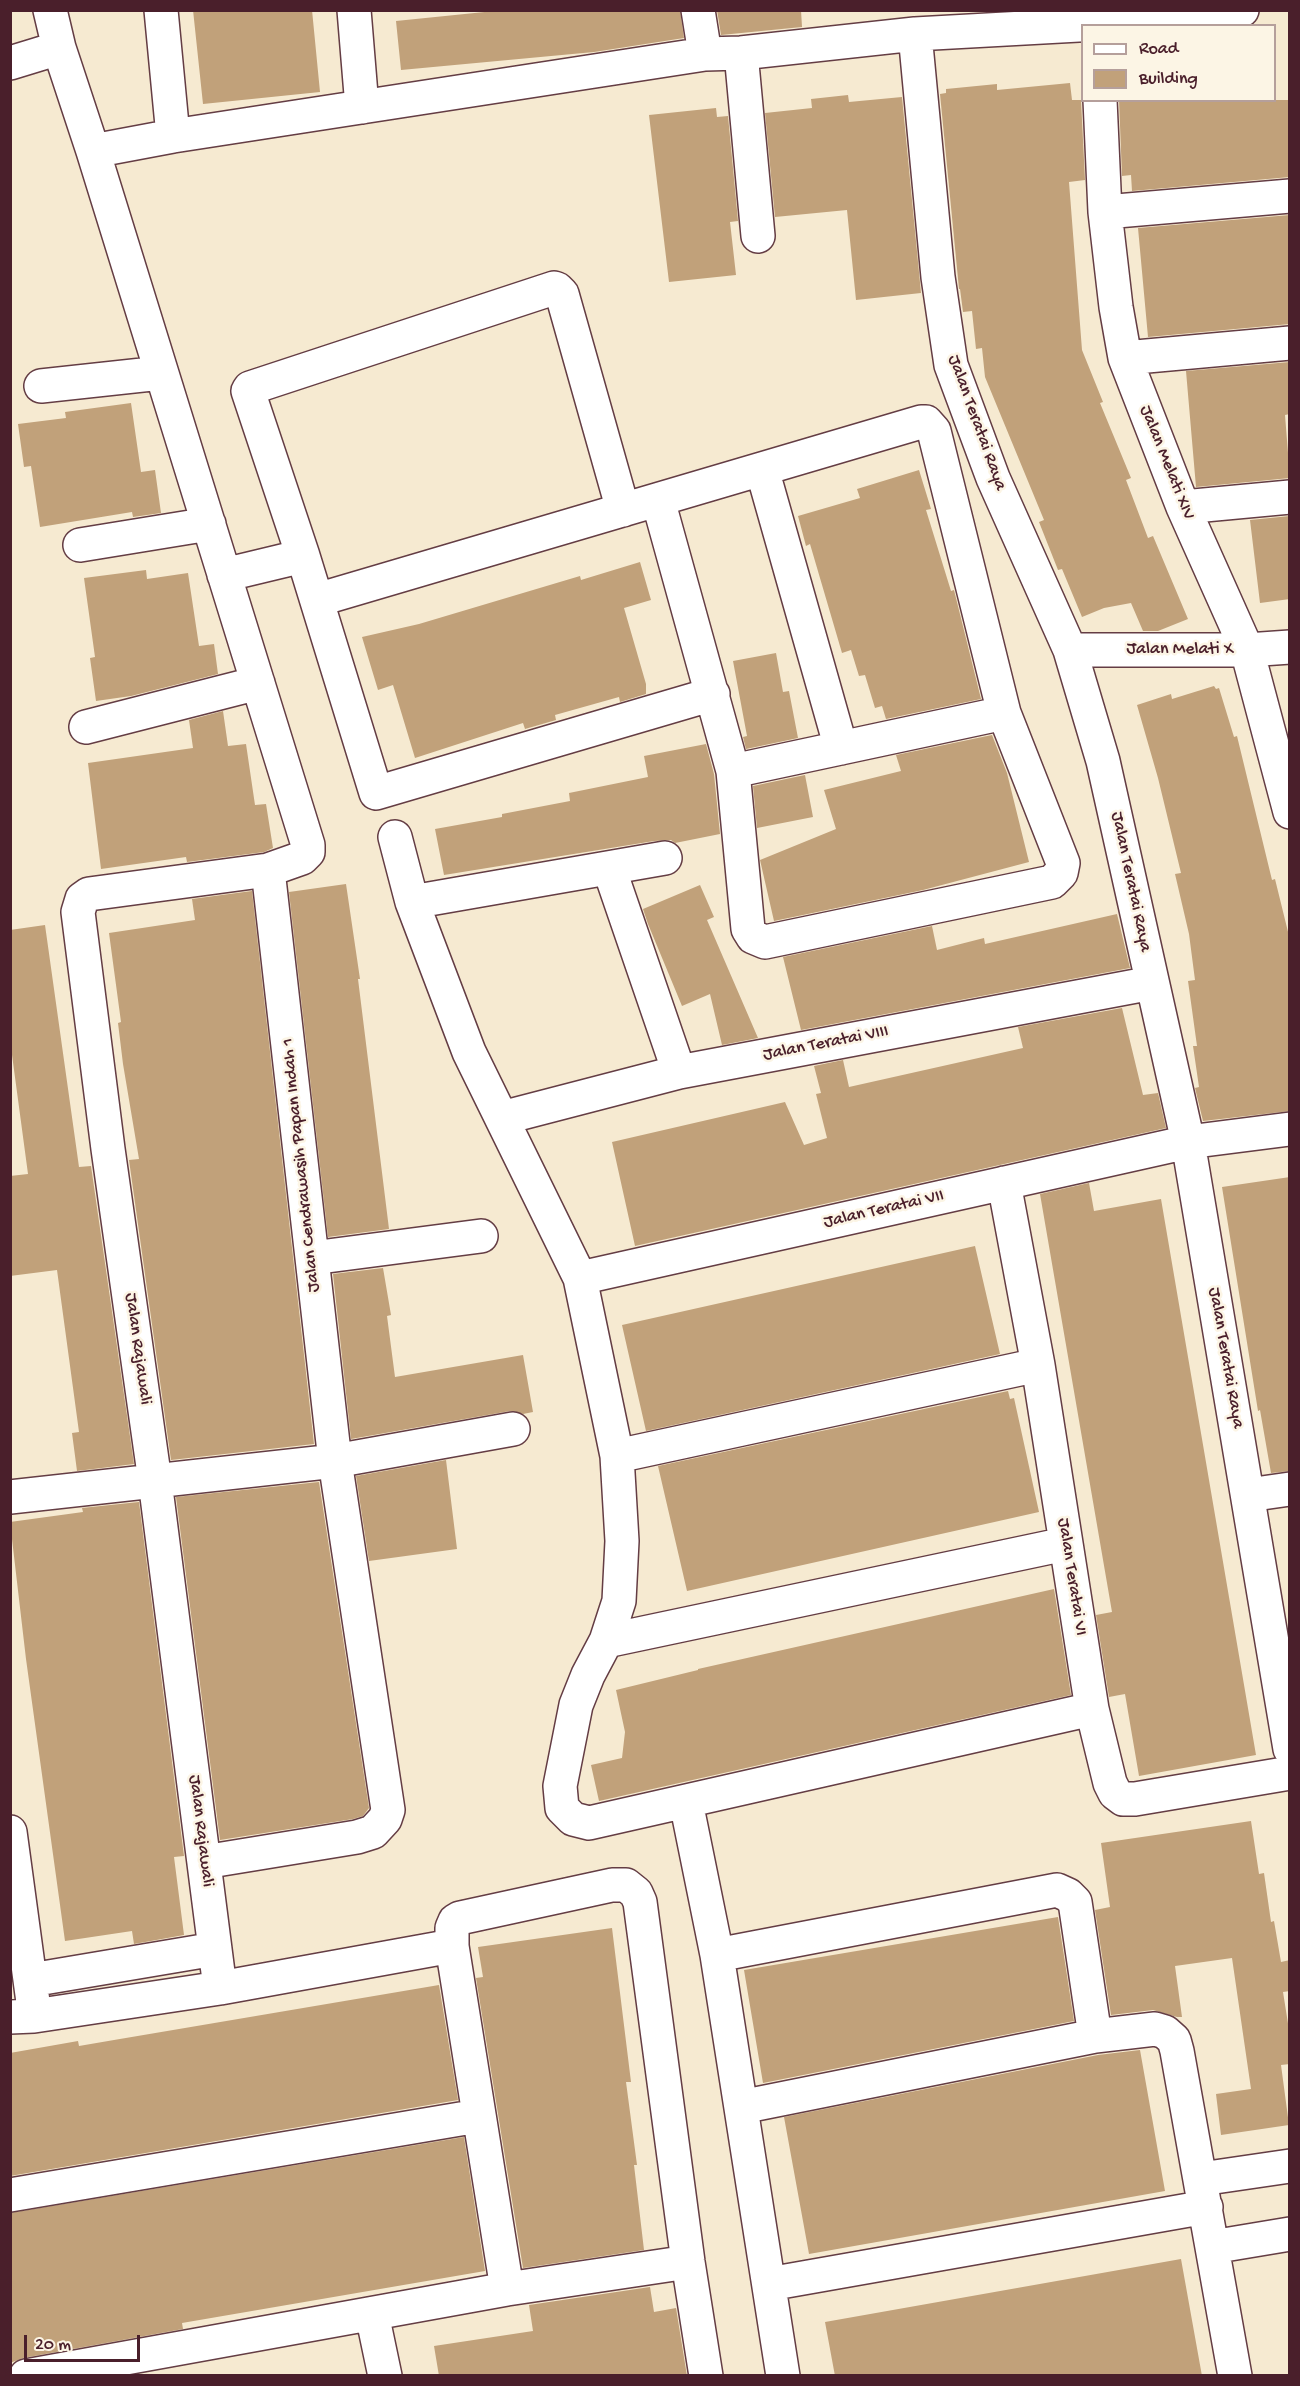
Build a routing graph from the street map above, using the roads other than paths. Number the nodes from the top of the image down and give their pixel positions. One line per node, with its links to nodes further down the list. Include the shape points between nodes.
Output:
1 (50, 10): 10 (street)
2 (160, 10): 16 (street)
3 (354, 10): 15 (street)
4 (698, 10): 12 (street)
5 (1242, 10): 8 (street)
6 (1030, 19): 7 (street); 9 (street)
7 (1086, 24)
8 (1107, 24)
9 (915, 34): 11 (street); 36 (street, Jalan Teratai Raya, via 938,277 951,365 993,478)
10 (59, 48): 13 (street); 17 (street)
11 (741, 52): 12 (street); 20 (street)
12 (705, 54): 15 (street)
13 (10, 63)
14 (1100, 102): 19 (street, Jalan Melati XIV)
15 (362, 107): 16 (street)
16 (173, 135): 17 (street)
17 (93, 151): 23 (street)
18 (1290, 196): 19 (street)
19 (1104, 212): 22 (street, Jalan Melati XIV)
20 (758, 236)
21 (1290, 343): 22 (street)
22 (1125, 358): 28 (street, Jalan Melati XIV)
23 (161, 373): 24 (street); 30 (street)
24 (41, 386)
25 (762, 469): 27 (street); 40 (street, via 921,422 932,426); 42 (street)
26 (1290, 497): 28 (street)
27 (658, 500): 29 (street); 39 (street)
28 (1183, 507): 37 (street, Jalan Melati XIV)
29 (623, 510): 32 (street, via 562,294 554,288 250,388 248,395); 34 (street)
30 (209, 524): 31 (street); 33 (street)
31 (80, 545)
32 (303, 556): 33 (street); 34 (street)
33 (224, 575): 38 (street)
34 (317, 600): 39 (street, via 376,793)
35 (1290, 646): 37 (street, Jalan Melati X)
36 (1070, 650): 37 (street, Jalan Melati X); 50 (street, Jalan Teratai Raya, via 1103,761)
37 (1247, 650): 44 (street, Jalan Melati XIV)
38 (258, 683): 41 (street); 48 (street, via 308,845 302,858)
39 (713, 694): 43 (street)
40 (1004, 713): 42 (street); 43 (street, via 1063,863 1061,873 1052,882 765,942 753,937 748,929)
41 (86, 727)
42 (841, 748): 43 (street)
43 (733, 771)
44 (1290, 812)
45 (395, 837): 49 (street)
46 (665, 858): 47 (street)
47 (609, 868): 49 (street); 51 (street)
48 (268, 870): 57 (street, Jalan Cendrawasih Papan Indah 1); 63 (street, Jalan Rajawali, via 89,894 82,899 78,912)
49 (412, 902): 52 (street, via 469,1052)
50 (1152, 983): 51 (street, Jalan Teratai VIII); 54 (street, Jalan Teratai Raya)
51 (679, 1072): 52 (street, Jalan Teratai VIII)
52 (502, 1118): 58 (street)
53 (1290, 1129): 54 (street, Jalan Teratai VII)
54 (1188, 1142): 55 (street, Jalan Teratai VII); 65 (street, Jalan Teratai Raya)
55 (1004, 1183): 58 (street, Jalan Teratai VII); 59 (street, Jalan Teratai VI)
56 (481, 1236): 57 (street)
57 (312, 1258): 62 (street, Jalan Cendrawasih Papan Indah 1)
58 (580, 1278): 61 (street)
59 (1038, 1365): 61 (street); 67 (street, Jalan Teratai VI)
60 (513, 1429): 62 (street)
61 (617, 1456): 68 (street, via 622,1541 619,1601)
62 (335, 1461): 63 (street); 74 (street, Jalan Cendrawasih Papan Indah 1, via 388,1810 385,1820 373,1832 357,1837)
63 (155, 1481): 66 (street); 74 (street, Jalan Rajawali)
64 (1290, 1489): 65 (street)
65 (1248, 1495): 70 (street, Jalan Teratai Raya)
66 (10, 1497)
67 (1065, 1544): 68 (street); 69 (street, Jalan Teratai VI)
68 (606, 1641): 72 (street, via 576,1705 560,1786 562,1808 573,1819 589,1824)
69 (1092, 1709): 71 (street, Jalan Teratai VI, via 1110,1783 1123,1799); 72 (street)
70 (1290, 1749)
71 (1290, 1773)
72 (686, 1802): 77 (street)
73 (10, 1832): 78 (street)
74 (204, 1862): 76 (street, Jalan Rajawali)
75 (452, 1946): 79 (street); 83 (street); 89 (street, via 452,1928 460,1918 612,1885 627,1885 636,1893 642,1914)
76 (215, 1949): 78 (street); 79 (street, Jalan Rajawali)
77 (717, 1955): 81 (street, via 1057,1890 1075,1902); 82 (street)
78 (31, 1980): 80 (street)
79 (220, 1988): 80 (street)
80 (22, 2016)
81 (1095, 2036): 82 (street); 85 (street, via 1155,2029 1174,2040)
82 (741, 2107): 90 (street)
83 (478, 2116): 86 (street); 91 (street)
84 (1290, 2166): 85 (street)
85 (1203, 2194): 88 (street); 90 (street)
86 (10, 2195)
87 (1290, 2234): 88 (street)
88 (1212, 2247): 97 (street)
89 (688, 2262): 91 (street); 95 (street)
90 (769, 2284): 96 (street)
91 (507, 2289): 92 (street)
92 (372, 2314): 93 (street); 94 (street)
93 (26, 2376)
94 (385, 2376)
95 (706, 2376)
96 (783, 2376)
97 (1235, 2376)

